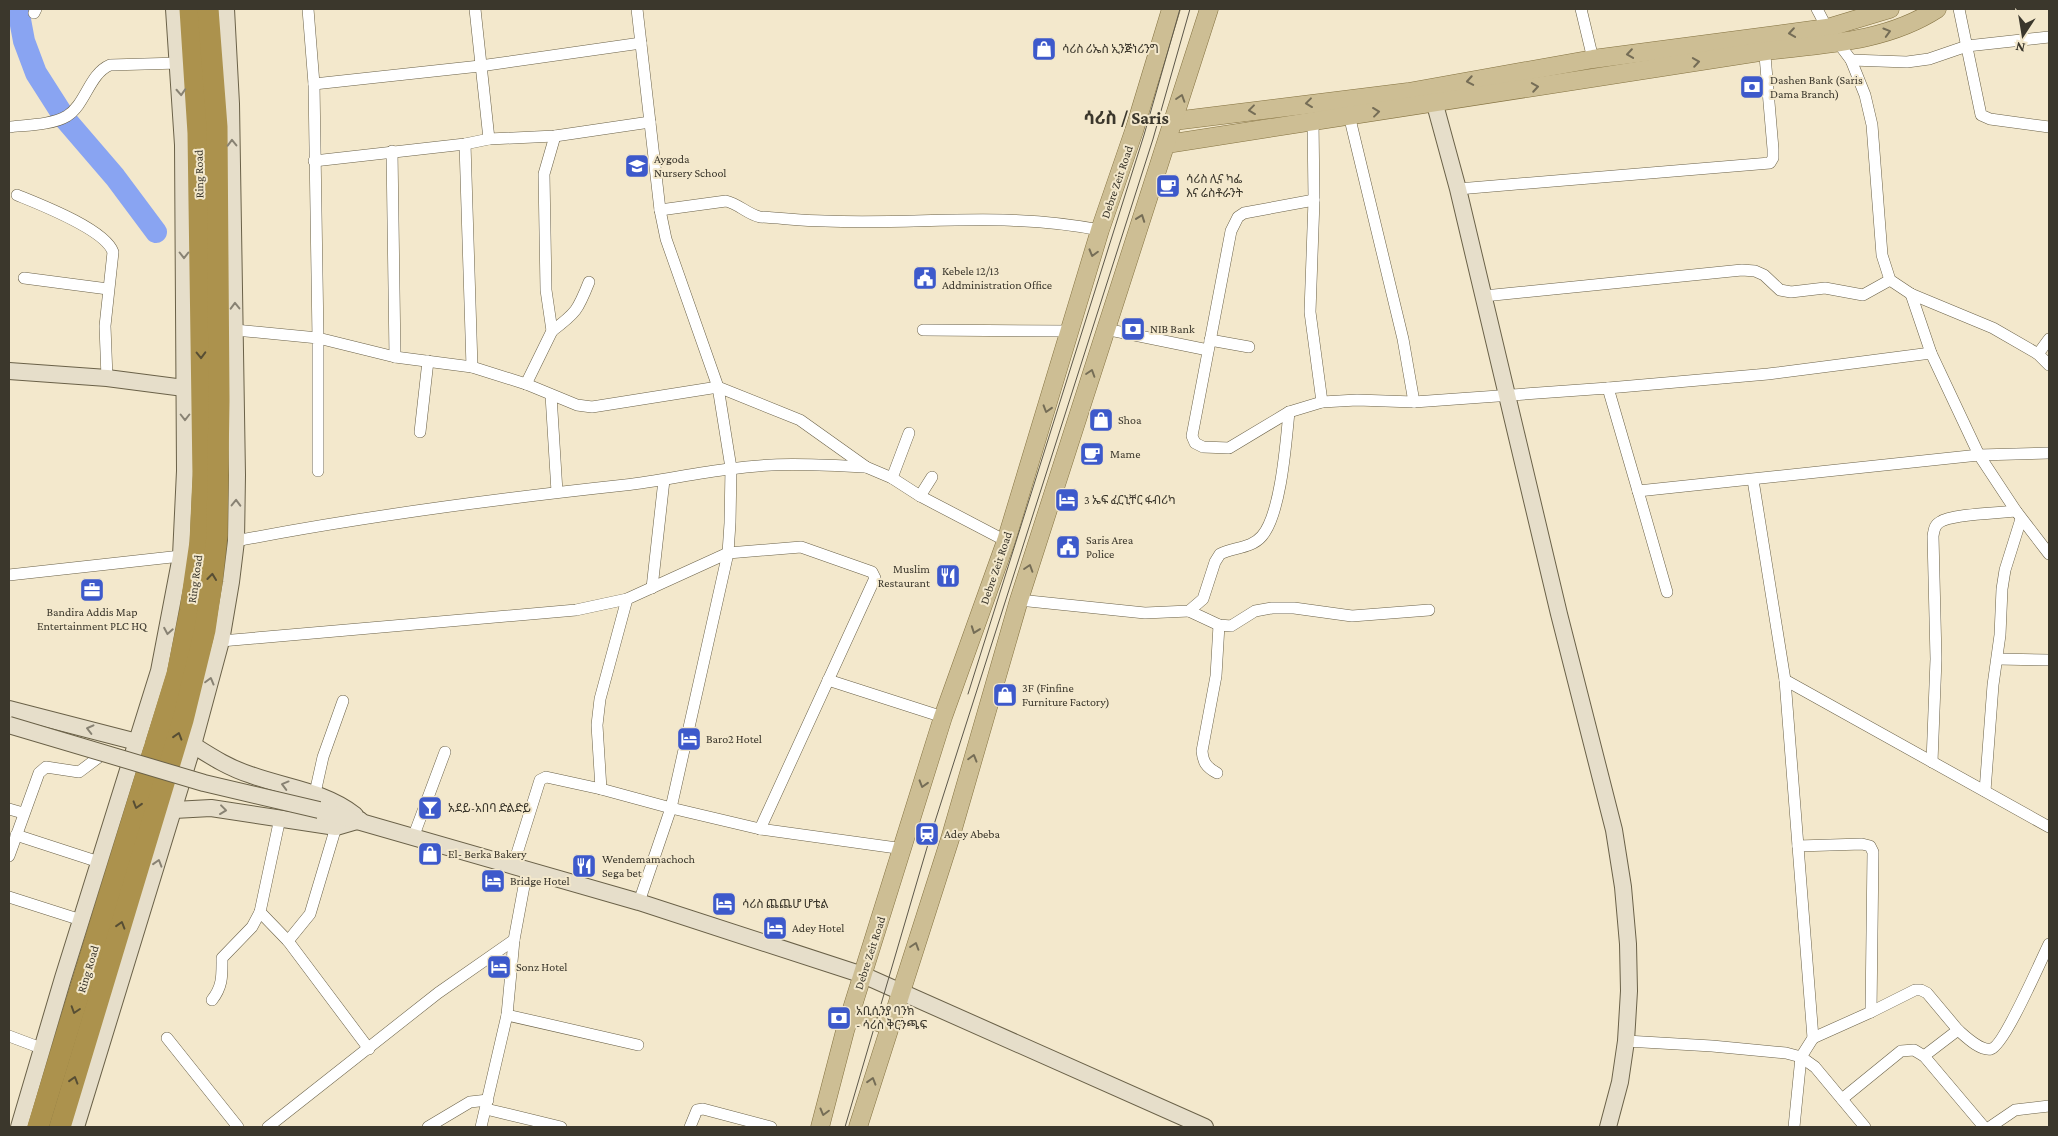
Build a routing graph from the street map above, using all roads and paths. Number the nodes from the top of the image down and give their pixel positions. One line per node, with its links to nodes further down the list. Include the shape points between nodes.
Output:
1 (174, 9): 23 (street, Ring Road)
2 (190, 9): 166 (highway, Ring Road, one-way to 166, via 198,133 203,476 200,542 177,674)
3 (208, 9): 167 (highway, Ring Road, one-way to 3, via 183,720 205,630 212,582 217,535 219,400 217,127)
4 (226, 9): 51 (street, one-way to 4)
5 (308, 9): 25 (street)
6 (475, 9): 24 (street)
7 (637, 9): 18 (street)
8 (1171, 9): 43 (main road, Debre Zeit Road)
9 (1209, 9): 29 (main road, one-way to 9)
10 (1581, 9): 21 (street)
11 (1817, 9): 15 (street)
12 (1890, 9): 15 (main road)
13 (1937, 9): 17 (main road, one-way to 13, via 1887,33)
14 (1959, 9): 20 (street)
15 (1826, 28): 17 (street); 19 (main road, one-way to 19)
16 (2049, 38): 20 (street)
17 (1839, 42): 19 (main road); 22 (street)
18 (641, 44): 24 (street); 30 (street)
19 (1764, 44): 21 (main road, one-way to 21); 26 (main road, one-way to 19); 39 (street, via 1773,149 1770,163)
20 (1967, 46): 22 (street, via 1929,59 1907,62); 32 (street, via 1981,115)
21 (1593, 59): 26 (main road, one-way to 26)
22 (1851, 60): 45 (street, via 1865,95 1872,125 1882,255)
23 (179, 63): 31 (street, via 102,68 79,104 65,117); 69 (street, Ring Road, one-way to 69, via 183,144)
24 (480, 66): 25 (street); 34 (street)
25 (314, 84): 38 (street)
26 (1432, 95): 27 (main road, one-way to 26, via 1413,108); 29 (main road, one-way to 29); 39 (street)
27 (1349, 115): 28 (main road); 74 (street, via 1403,339)
28 (1313, 120): 36 (main road); 41 (street)
29 (1174, 121): 36 (main road)
30 (650, 122): 33 (street); 42 (street)
31 (9, 127)
32 (2049, 127)
33 (556, 136): 34 (street); 53 (street, via 544,174 546,290)
34 (489, 139): 35 (street)
35 (466, 144): 37 (street); 64 (street)
36 (1167, 144): 50 (main road, one-way to 36)
37 (392, 151): 38 (street); 61 (street)
38 (314, 161): 55 (street)
39 (1458, 190): 49 (street)
40 (16, 194): 47 (street, via 87,228 110,245 113,252)
41 (1314, 200): 57 (street, via 1244,213 1238,217 1231,231); 73 (street, via 1310,312)
42 (660, 210): 43 (street, via 726,202 760,217 825,222 1029,220); 68 (street, via 666,239)
43 (1100, 230): 54 (main road, Debre Zeit Road, one-way to 54)
44 (24, 278): 47 (street)
45 (1890, 280): 48 (street); 49 (street, via 1863,295 1824,288 1791,292 1780,290 1755,270 1742,270)
46 (589, 282): 53 (street, via 580,307)
47 (108, 289): 66 (street, via 105,326)
48 (1911, 294): 59 (street); 60 (street, via 1993,328)
49 (1484, 296): 72 (street)
50 (1105, 329): 57 (street); 100 (main road, one-way to 50)
51 (235, 330): 55 (street); 91 (street, one-way to 51)
52 (922, 330): 54 (street)
53 (552, 331): 67 (street)
54 (1070, 331): 92 (main road, Debre Zeit Road, one-way to 92)
55 (318, 338): 61 (street); 82 (street)
56 (2049, 339): 60 (street)
57 (1209, 345): 58 (street); 75 (street, via 1192,436 1195,443 1203,447 1229,448)
58 (1249, 347)
59 (1931, 353): 70 (street, via 1768,374); 79 (street)
60 (2038, 354): 63 (street)
61 (395, 357): 62 (street)
62 (428, 361): 64 (street); 76 (street)
63 (2049, 366)
64 (472, 367): 67 (street)
65 (9, 371): 66 (street)
66 (107, 378): 69 (street)
67 (526, 384): 71 (street)
68 (718, 387): 71 (street, via 592,407); 80 (street, via 800,420); 81 (street)
69 (184, 388): 95 (street, Ring Road, one-way to 95)
70 (1608, 388): 72 (street); 87 (street)
71 (552, 395): 88 (street)
72 (1506, 395): 74 (street); 156 (street, via 1614,830 1628,944)
73 (1322, 402): 74 (street); 75 (street)
74 (1414, 402)
75 (1289, 412): 102 (street, via 1280,482 1271,518 1262,536 1247,546 1220,554 1203,599)
76 (420, 432)
77 (909, 434): 84 (street)
78 (2049, 453): 79 (street)
79 (1979, 454): 86 (street); 90 (street)
80 (866, 467): 81 (street); 84 (street)
81 (731, 468): 85 (street); 93 (street)
82 (318, 471)
83 (932, 477): 89 (street)
84 (892, 478): 89 (street)
85 (664, 480): 88 (street); 97 (street)
86 (1753, 480): 87 (street); 108 (street)
87 (1638, 491): 98 (street)
88 (557, 492): 91 (street, via 316,525)
89 (920, 496): 92 (street)
90 (2018, 515): 94 (street); 105 (street, via 2004,570); 117 (street, via 1954,518 1940,521 1935,527 1936,659)
91 (236, 541): 104 (street)
92 (1006, 541): 111 (main road, Debre Zeit Road, one-way to 111)
93 (728, 553): 97 (street); 107 (street, via 801,547 874,575); 122 (street)
94 (2049, 554)
95 (181, 556): 96 (street); 113 (street, Ring Road, one-way to 113, via 166,645)
96 (9, 575)
97 (652, 588): 99 (street)
98 (1667, 592)
99 (626, 599): 104 (street, via 576,610); 119 (street, via 600,699 597,725)
100 (1019, 600): 102 (street, via 1145,613); 146 (main road, one-way to 100, via 950,839)
101 (1430, 610): 103 (street, via 1352,616 1272,608 1256,611 1231,626)
102 (1189, 611): 103 (street)
103 (1219, 625): 118 (street, via 1216,676 1202,750 1203,761)
104 (220, 641): 114 (street, one-way to 104)
105 (1998, 659): 106 (street); 120 (street)
106 (2049, 660)
107 (828, 680): 111 (street); 130 (street)
108 (1785, 680): 117 (street); 133 (street)
109 (343, 702): 121 (street, via 323,757)
110 (9, 709): 113 (street, one-way to 110)
111 (943, 717): 134 (main road, Debre Zeit Road, one-way to 134)
112 (9, 725): 116 (street, bridge)
113 (137, 742): 136 (street, Ring Road)
114 (193, 745): 121 (street, one-way to 114, via 251,776 226,766); 124 (street)
115 (445, 752): 132 (street)
116 (102, 754): 125 (street, via 79,772 46,767 39,773); 127 (street, bridge, via 204,783)
117 (1932, 762): 120 (street)
118 (1217, 773)
119 (601, 789): 122 (street); 137 (street, via 546,777 540,780)
120 (1985, 791): 129 (street)
121 (315, 793): 127 (street, via 336,802)
122 (671, 808): 130 (street); 139 (street)
123 (9, 809): 125 (street)
124 (174, 810): 126 (street, one-way to 126, via 211,808); 168 (street, one-way to 124)
125 (23, 813): 131 (street)
126 (280, 818): 128 (street); 140 (street)
127 (360, 820): 128 (street); 132 (street)
128 (336, 827): 142 (street, via 310,914)
129 (2049, 827)
130 (760, 829): 134 (street)
131 (16, 835): 135 (street); 136 (street)
132 (414, 835): 137 (street)
133 (1798, 846): 149 (street, via 1870,846); 155 (street)
134 (904, 849): 145 (main road, Debre Zeit Road)
135 (9, 856)
136 (98, 862): 141 (street, Ring Road)
137 (520, 868): 139 (street); 143 (street)
138 (9, 897): 141 (street)
139 (638, 902): 145 (street)
140 (260, 912): 142 (street); 147 (street, via 252,927 222,958 224,975)
141 (81, 920): 158 (street, Ring Road)
142 (288, 940): 159 (street)
143 (514, 940): 150 (street); 159 (street, via 438,993)
144 (2049, 944): 152 (street, via 1998,1046 1981,1048)
145 (863, 975): 146 (street); 148 (main road, Debre Zeit Road)
146 (900, 993): 151 (main road); 178 (street)
147 (212, 1000)
148 (851, 1012): 151 (main road); 176 (main road, Debre Zeit Road, one-way to 176)
149 (1871, 1012): 152 (street, via 1921,990); 155 (street)
150 (507, 1016): 157 (street); 163 (street)
151 (890, 1026): 177 (main road, one-way to 151)
152 (1958, 1030): 160 (street)
153 (9, 1036): 158 (street)
154 (167, 1038): 169 (street)
155 (1813, 1038): 161 (street)
156 (1626, 1041): 161 (street); 179 (street, via 1620,1082)
157 (638, 1046)
158 (42, 1048): 165 (street, Ring Road)
159 (369, 1049): 170 (street)
160 (1924, 1056): 162 (street, via 1914,1050 1902,1051); 182 (street)
161 (1801, 1057): 162 (street, via 1815,1067); 180 (street)
162 (1842, 1099): 181 (street)
163 (487, 1104): 171 (street, via 470,1102); 172 (street); 173 (street)
164 (2049, 1106): 183 (street, via 2015,1110)
165 (19, 1127)
166 (38, 1127)
167 (60, 1127)
168 (76, 1127)
169 (238, 1127)
170 (268, 1127)
171 (428, 1127)
172 (481, 1127)
173 (561, 1127)
174 (690, 1127): 175 (street, via 697,1110 703,1109)
175 (771, 1127)
176 (820, 1127)
177 (858, 1127)
178 (1206, 1127)
179 (1608, 1127)
180 (1794, 1127)
181 (1865, 1127)
182 (1984, 1127)
183 (1990, 1127)

